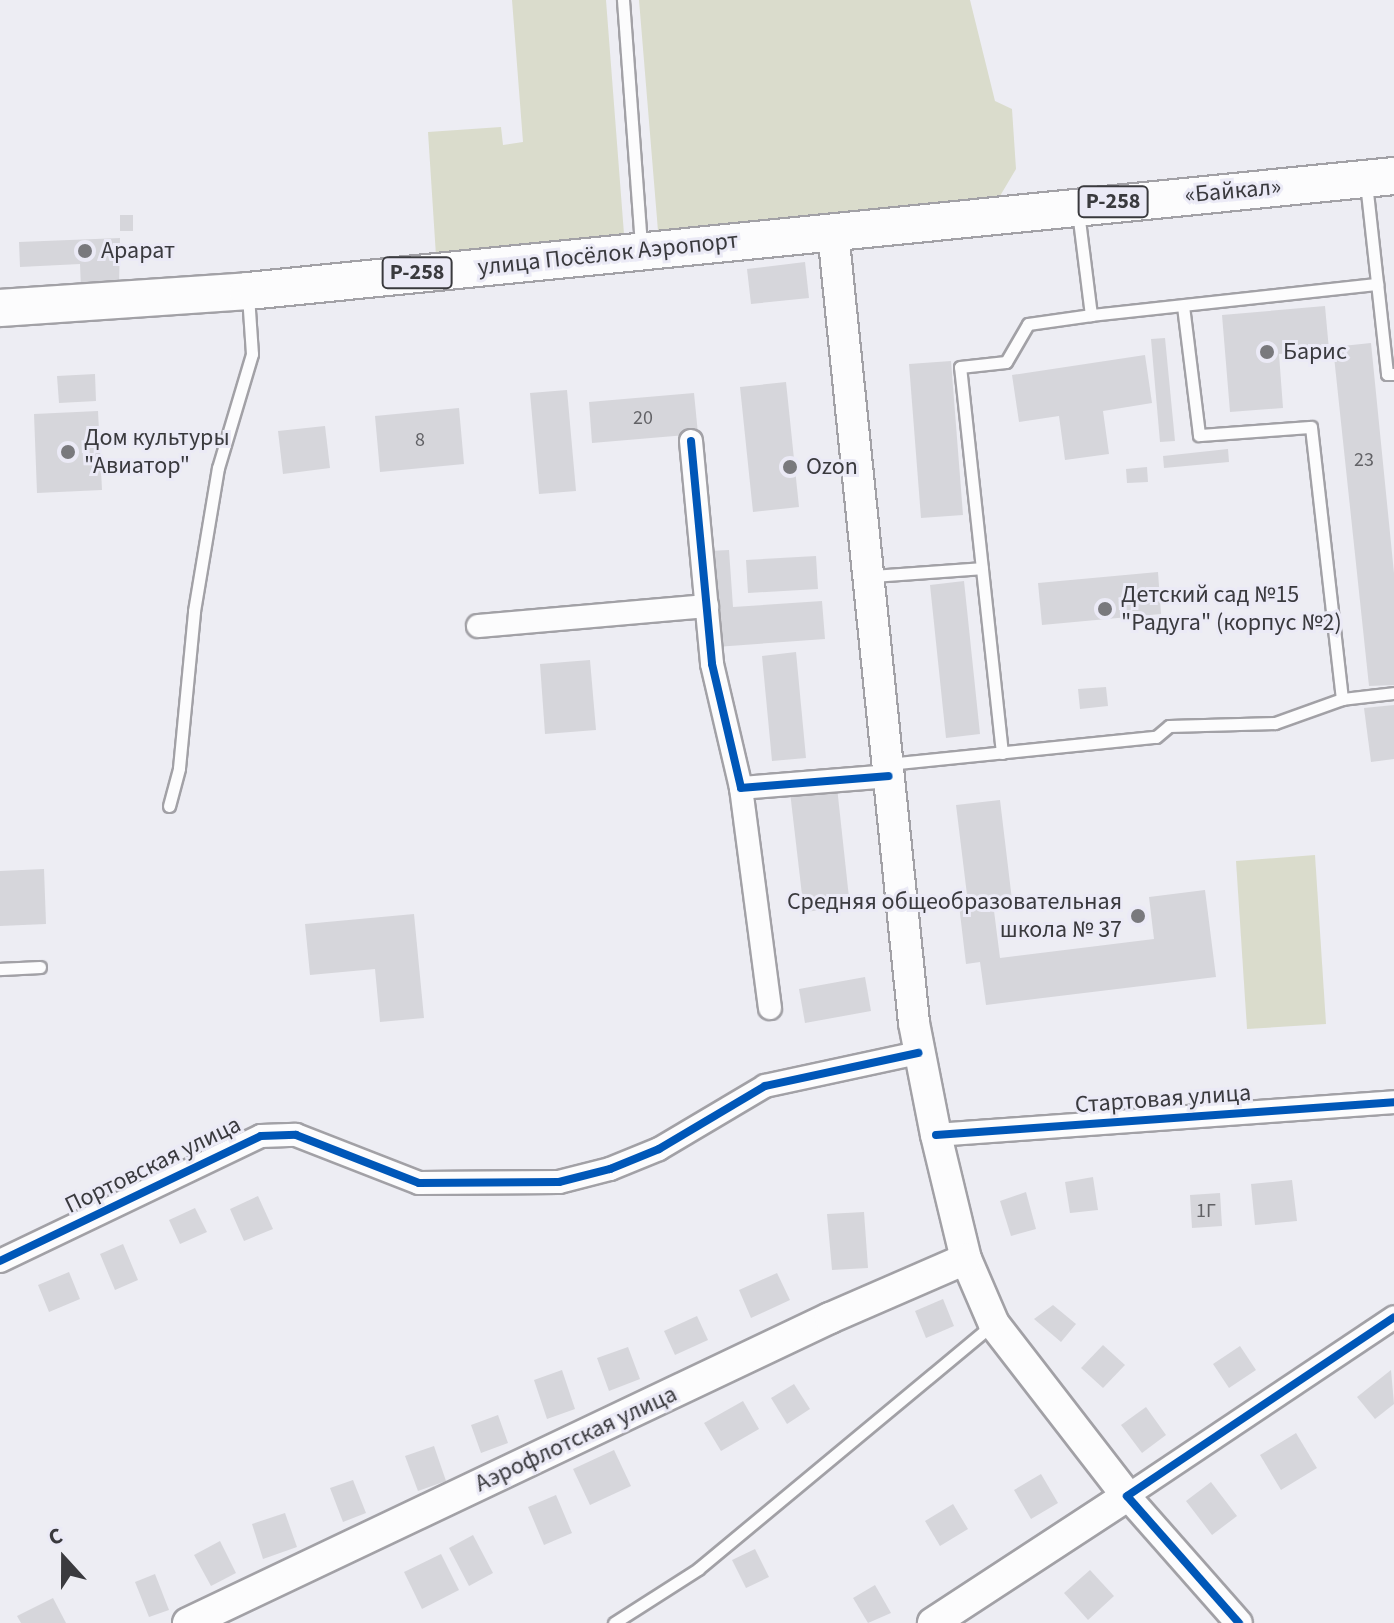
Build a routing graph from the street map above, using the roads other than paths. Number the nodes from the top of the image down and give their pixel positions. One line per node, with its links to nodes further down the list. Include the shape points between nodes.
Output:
1 (623, 0): 5 (lane)
2 (1380, 178): 3 (highway, «Байкал» / Р-258); 6 (lane)
3 (1077, 205): 4 (highway, «Байкал» / Р-258); 10 (lane)
4 (833, 232): 5 (highway, улица Посёлок Аэропорт / Р-258); 14 (main road)
5 (642, 250): 7 (highway, улица Посёлок Аэропорт / Р-258)
6 (1377, 284): 8 (lane); 11 (lane, via 1387,374)
7 (248, 291): 9 (highway, улица Посёлок Аэропорт / Р-258); 22 (lane, via 252,354 218,468 194,611 179,768)
8 (1183, 306): 10 (lane); 18 (lane, via 1199,435 1311,427)
9 (0, 308)
10 (1091, 315): 13 (lane, via 1028,324 1006,362 960,367)
11 (1394, 374)
12 (691, 441): 15 (street)
13 (982, 568): 14 (lane); 19 (lane)
14 (868, 576): 20 (main road)
15 (707, 606): 16 (street); 21 (street, via 712,664)
16 (478, 626)
17 (1394, 693): 18 (lane)
18 (1342, 699): 19 (lane, via 1275,723 1169,726 1156,737)
19 (1002, 753): 20 (lane)
20 (888, 770): 21 (street); 26 (main road)
21 (741, 788): 25 (street)
22 (169, 806)
23 (40, 967): 24 (lane)
24 (0, 969)
25 (770, 1008)
26 (918, 1053): 28 (main road); 30 (street, Портовская улица, via 765,1086 659,1149 559,1182 419,1183 296,1135 261,1136)
27 (1394, 1102): 28 (street, Стартовая улица)
28 (936, 1135): 29 (main road)
29 (966, 1259): 32 (main road); 34 (main road, Аэрофлотская улица, via 830,1318)
30 (0, 1261)
31 (1394, 1317): 33 (street)
32 (994, 1324): 33 (main road); 35 (lane, via 698,1569)
33 (1127, 1496): 36 (main road); 37 (street)
34 (188, 1623)
35 (614, 1623)
36 (933, 1623)
37 (1239, 1623)

